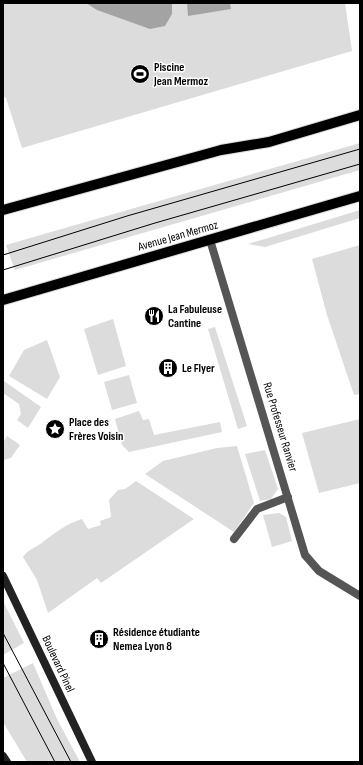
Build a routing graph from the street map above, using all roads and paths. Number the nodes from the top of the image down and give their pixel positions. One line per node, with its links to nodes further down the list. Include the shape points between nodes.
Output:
1 (360, 115): 3 (main road, via 269,142 221,150)
2 (360, 196): 4 (main road, Avenue Jean Mermoz)
3 (3, 210)
4 (210, 240): 5 (main road, Avenue Jean Mermoz); 6 (street, Rue Professeur Ranvier)
5 (3, 300)
6 (288, 497): 7 (street, via 257,509); 9 (street, Rue Professeur Ranvier, via 305,555 319,572)
7 (234, 539)
8 (3, 576): 12 (street, Boulevard Pinel)
9 (360, 596)
10 (3, 756): 11 (street)
11 (7, 762)
12 (92, 762)

